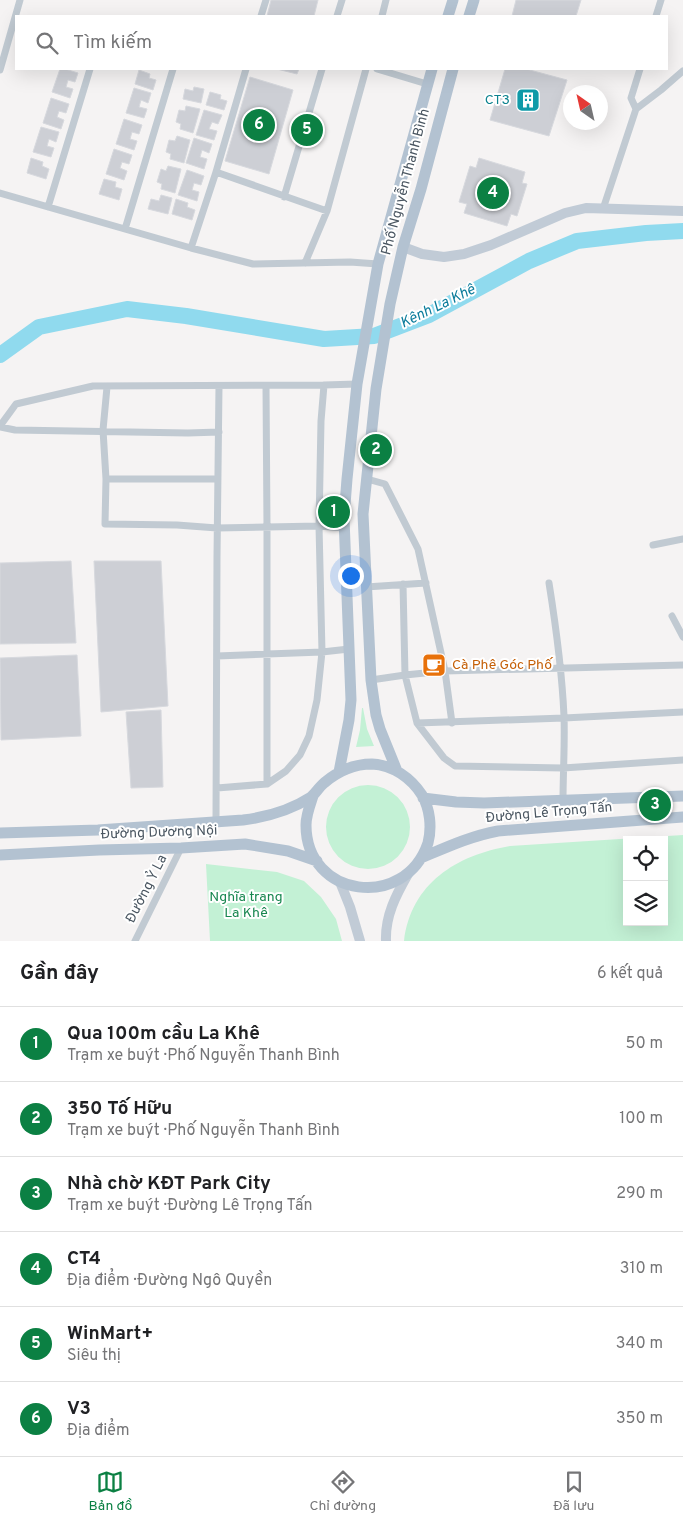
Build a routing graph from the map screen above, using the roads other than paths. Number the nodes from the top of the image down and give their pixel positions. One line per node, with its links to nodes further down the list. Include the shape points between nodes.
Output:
1 (20, 0): 8 (street)
2 (266, 0): 9 (street)
3 (342, 0): 10 (street)
4 (386, 0): 11 (street)
5 (453, 0): 12 (main road)
6 (474, 0): 13 (main road)
7 (661, 0): 14 (street)
8 (16, 15)
9 (261, 15)
10 (337, 15)
11 (382, 15)
12 (448, 15)
13 (469, 15)
14 (656, 15)
15 (15, 18): 16 (street)
16 (0, 70)
17 (90, 70): 32 (street)
18 (174, 70): 36 (street)
19 (246, 70): 29 (street)
20 (322, 70): 31 (street)
21 (366, 70): 34 (street)
22 (380, 70): 27 (street)
23 (432, 70): 27 (main road, Phố Nguyễn Thanh Bình)
24 (453, 70): 37 (main road, Phố Nguyễn Thanh Bình)
25 (640, 70): 28 (street, via 631,98)
26 (683, 71): 28 (street)
27 (427, 84): 40 (main road, Phố Nguyễn Thanh Bình)
28 (636, 109): 33 (street)
29 (216, 172): 31 (street); 38 (street)
30 (0, 193): 32 (street)
31 (284, 197): 34 (street)
32 (48, 206): 36 (street)
33 (603, 209): 35 (street); 37 (street, via 586,208 565,213 492,246 464,254 444,257)
34 (327, 211): 39 (street)
35 (683, 211)
36 (125, 229): 38 (street)
37 (403, 247): 51 (main road, Phố Nguyễn Thanh Bình, via 378,378)
38 (191, 248): 39 (street, via 253,264)
39 (305, 263): 40 (street)
40 (378, 264): 41 (main road, Phố Nguyễn Thanh Bình)
41 (357, 384): 44 (street); 55 (main road)
42 (219, 386): 43 (street); 45 (street); 48 (street)
43 (266, 386): 44 (street); 53 (street)
44 (324, 386): 52 (street)
45 (107, 387): 46 (street, via 93,386 16,404); 47 (street)
46 (0, 426): 47 (street, via 15,430)
47 (103, 430): 48 (street); 49 (street)
48 (219, 432): 50 (street)
49 (106, 479): 50 (street); 54 (street, via 105,524)
50 (218, 479): 54 (street)
51 (367, 479): 58 (street, via 385,484 418,549); 61 (main road, via 363,514)
52 (319, 526): 53 (street); 55 (street); 65 (street)
53 (267, 527): 54 (street); 66 (street)
54 (217, 528): 67 (street)
55 (344, 528): 64 (main road)
56 (683, 539): 57 (street)
57 (653, 545)
58 (426, 583): 60 (street); 70 (street)
59 (549, 583): 69 (street)
60 (402, 584): 61 (street); 71 (street)
61 (366, 587): 72 (main road)
62 (672, 616): 63 (street)
63 (683, 637)
64 (349, 649): 65 (street); 80 (main road, via 349,720)
65 (322, 652): 66 (street); 81 (street, via 309,736 300,755 286,771)
66 (267, 654): 67 (street); 81 (street)
67 (216, 656): 82 (street)
68 (683, 664): 69 (street)
69 (561, 668): 70 (street); 74 (street)
70 (445, 672): 71 (street); 76 (street)
71 (405, 675): 72 (street); 75 (street)
72 (371, 680): 79 (main road, via 380,730)
73 (683, 712): 74 (street)
74 (564, 718): 76 (street); 78 (street)
75 (417, 723): 76 (street); 78 (street, via 454,766)
76 (452, 723)
77 (683, 760): 78 (street)
78 (564, 768): 86 (street)
79 (397, 771): 80 (main road, via 374,764); 85 (main road, via 417,787)
80 (339, 772): 83 (main road)
81 (266, 784): 82 (street)
82 (217, 788): 88 (street)
83 (313, 796): 88 (main road, Đường Dương Nội, via 265,817); 95 (main road, via 306,824 310,850)
84 (683, 796): 86 (main road, Đường Lê Trọng Tấn)
85 (424, 798): 86 (main road, Đường Lê Trọng Tấn, via 484,804); 94 (main road, via 430,827)
86 (563, 800)
87 (683, 817): 94 (main road, Đường Lê Trọng Tấn, via 498,831 465,839)
88 (216, 821): 89 (main road, Đường Dương Nội)
89 (98, 830): 90 (main road, Đường Dương Nội); 92 (main road)
90 (0, 833)
91 (181, 848): 92 (main road, Đường Dương Nội); 95 (main road, Đường Dương Nội, via 245,844 288,851); 98 (street, Đường Ỷ La)
92 (99, 850): 93 (main road, Đường Dương Nội)
93 (0, 855)
94 (421, 858): 96 (main road)
95 (316, 861): 97 (main road)
96 (408, 874): 97 (main road, via 398,881 374,888); 100 (street, via 395,897)
97 (340, 882): 99 (street)
98 (135, 941)
99 (360, 941)
100 (386, 941)

